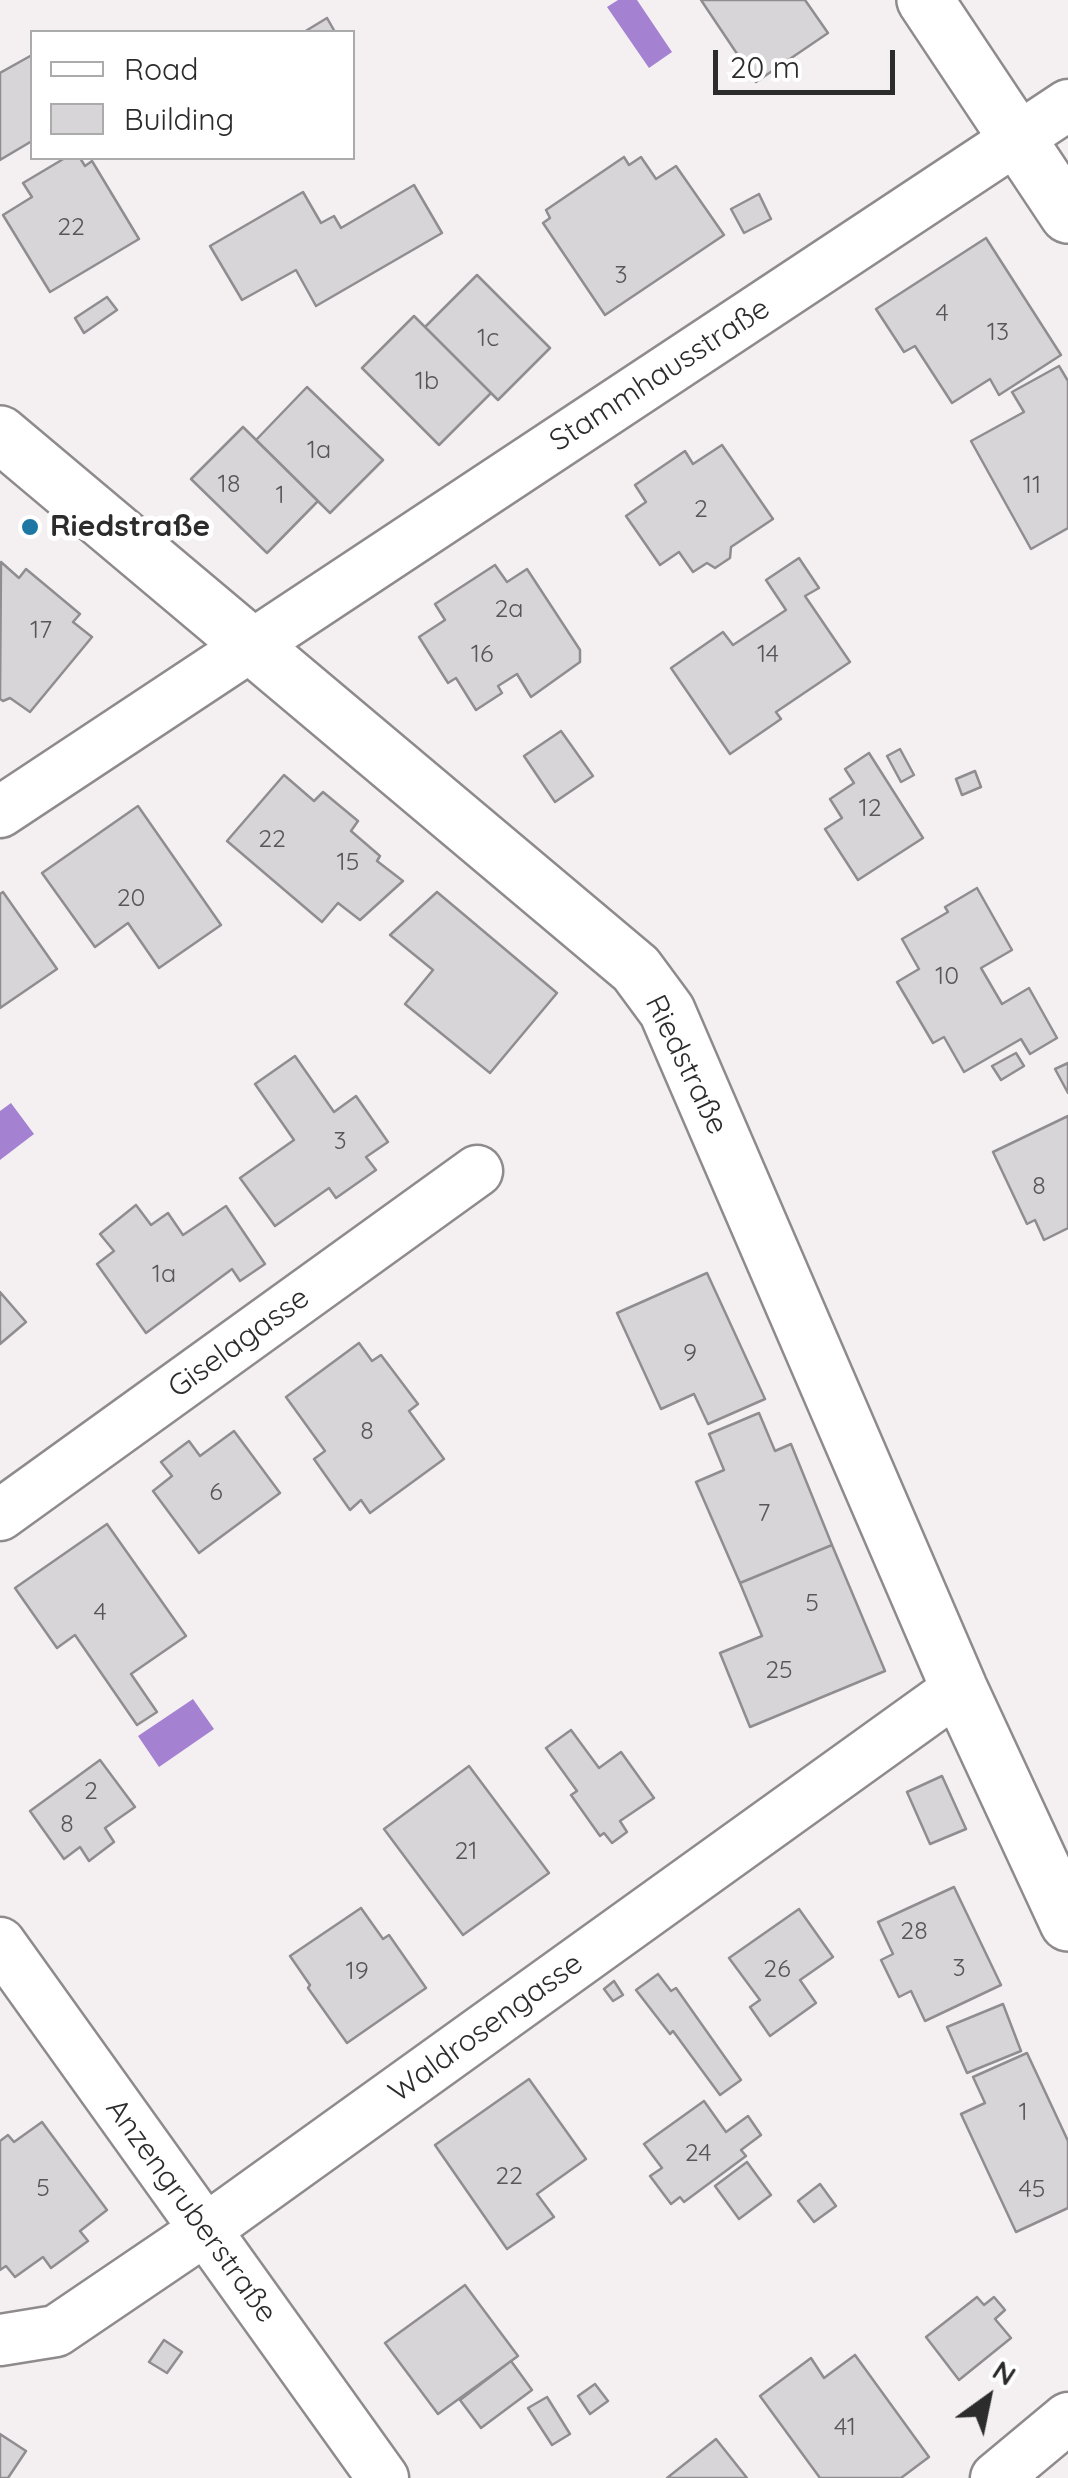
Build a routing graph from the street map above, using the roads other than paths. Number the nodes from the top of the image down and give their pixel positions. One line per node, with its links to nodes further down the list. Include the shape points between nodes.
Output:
1 (925, 0): 2 (street)
2 (1053, 119): 3 (street); 5 (street, Stammhausstraße)
3 (1068, 215)
4 (0, 434): 5 (street, Riedstraße)
5 (252, 644): 6 (street, Stammhausstraße); 9 (street, Riedstraße, via 636,968 667,1011)
6 (0, 812)
7 (478, 1171): 8 (street, Giselagasse)
8 (0, 1515)
9 (958, 1688): 10 (street, Riedstraße); 12 (street, Waldrosengasse)
10 (1068, 1923)
11 (0, 1943): 12 (street, Anzengruberstraße)
12 (204, 2230): 13 (street, Waldrosengasse, via 56,2331); 15 (street, Anzengruberstraße)
13 (0, 2340)
14 (1068, 2418): 16 (street)
15 (383, 2478)
16 (996, 2478)

